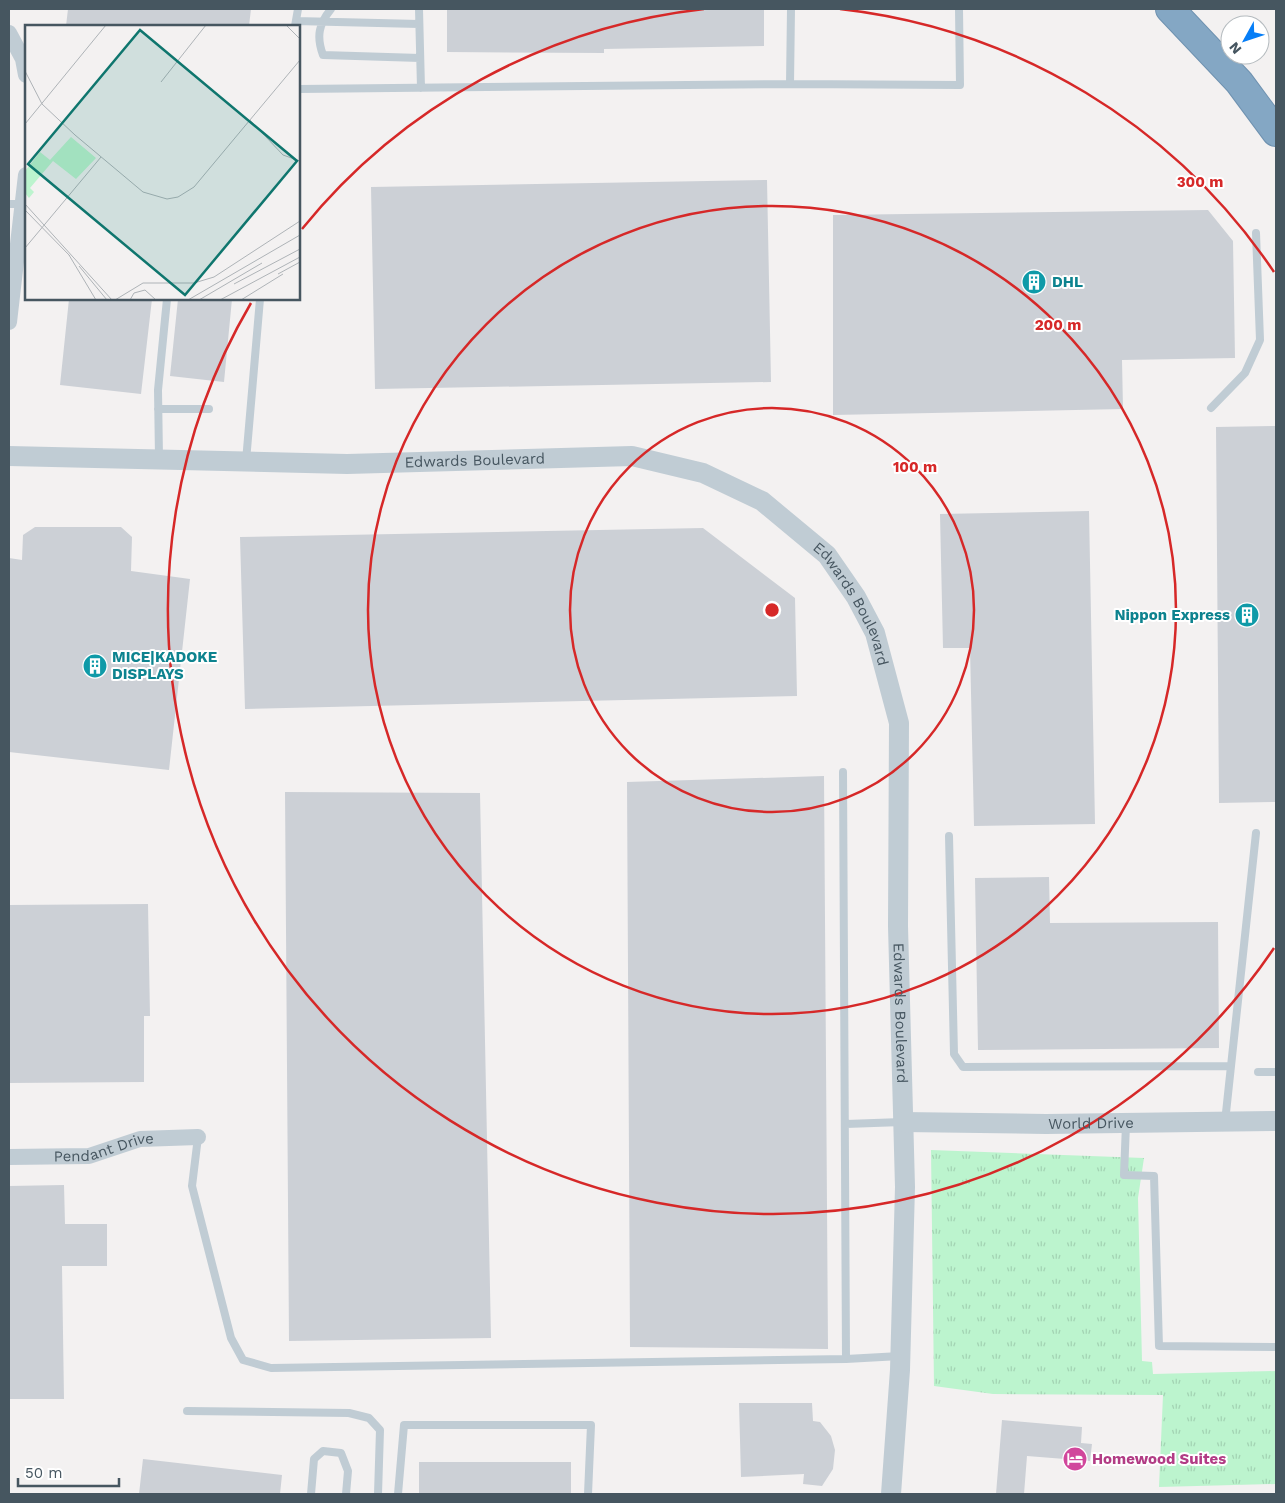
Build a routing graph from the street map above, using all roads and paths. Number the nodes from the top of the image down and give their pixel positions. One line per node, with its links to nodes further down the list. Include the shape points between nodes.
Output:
1 (298, 9): 8 (lane)
2 (331, 9): 7 (lane)
3 (419, 9): 9 (lane)
4 (791, 9): 13 (lane)
5 (959, 9): 13 (lane, via 960,85)
6 (1170, 9): 16 (highway, via 1239,82)
7 (322, 20): 8 (lane); 9 (lane); 11 (lane, via 319,45 323,55)
8 (296, 24)
9 (419, 24): 11 (lane)
10 (9, 33): 12 (street)
11 (420, 58): 14 (lane)
12 (25, 70)
13 (790, 84): 14 (lane)
14 (421, 88): 15 (lane)
15 (300, 89)
16 (1276, 132)
17 (25, 180): 18 (street)
18 (16, 204): 22 (street)
19 (1256, 232): 23 (lane, via 1260,340 1245,373)
20 (168, 300): 24 (lane)
21 (260, 300): 28 (lane)
22 (9, 322)
23 (1211, 408)
24 (158, 409): 25 (lane); 27 (lane)
25 (209, 409)
26 (9, 456): 27 (street, Edwards Boulevard)
27 (159, 460): 28 (street, Edwards Boulevard)
28 (246, 462): 36 (street, Edwards Boulevard, via 347,464 632,456 703,473 762,501 826,555 856,597 875,632 899,723 898,926)
29 (843, 772): 39 (lane)
30 (1256, 833): 32 (lane)
31 (949, 836): 32 (lane, via 954,1054 963,1067)
32 (1231, 1066): 37 (lane)
33 (1258, 1072): 34 (lane)
34 (1276, 1072)
35 (1276, 1121): 37 (street, World Drive)
36 (904, 1122): 38 (street, World Drive); 39 (lane); 43 (street, Edwards Boulevard)
37 (1225, 1122): 38 (street, World Drive)
38 (1126, 1123): 42 (lane, via 1124,1175 1154,1176 1159,1346)
39 (846, 1124): 44 (lane)
40 (198, 1137): 41 (street, Pendant Drive, via 140,1139 89,1156); 44 (lane, via 192,1186 231,1338 242,1360 270,1368)
41 (9, 1157)
42 (1276, 1347)
43 (900, 1356): 44 (lane); 51 (street, Edwards Boulevard)
44 (846, 1358)
45 (187, 1411): 48 (lane, via 349,1414 369,1418 380,1430)
46 (311, 1494): 47 (lane, via 314,1459 323,1451 342,1453 348,1471)
47 (346, 1494)
48 (378, 1494)
49 (398, 1494): 50 (lane, via 404,1425 591,1425)
50 (588, 1494)
51 (891, 1494)

